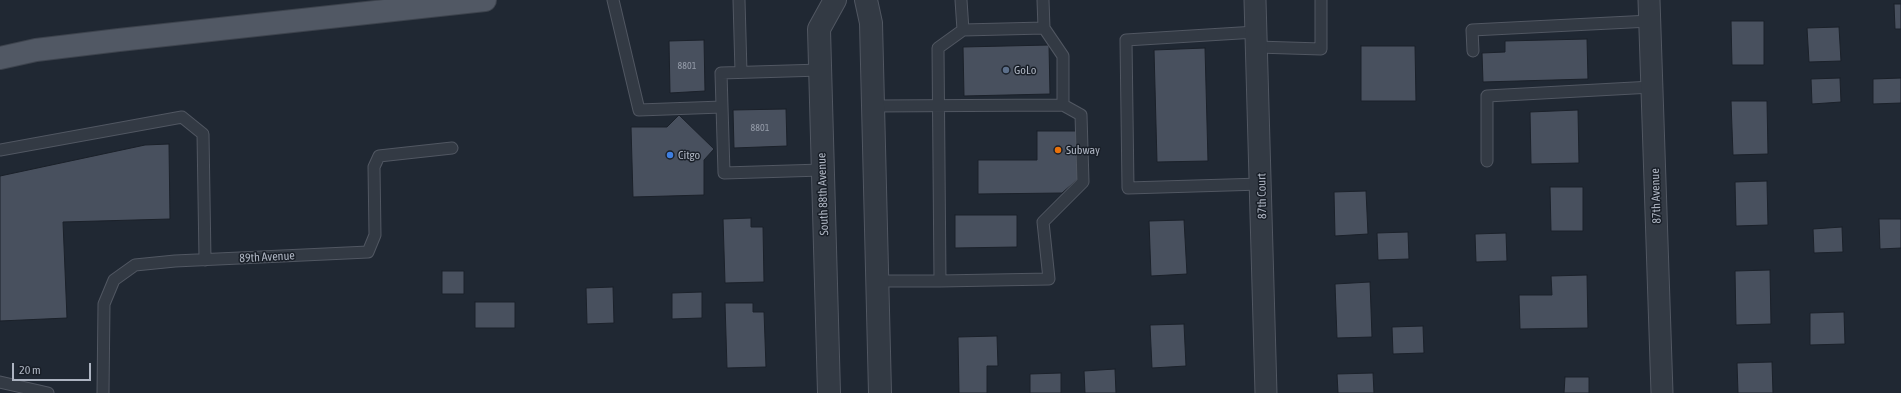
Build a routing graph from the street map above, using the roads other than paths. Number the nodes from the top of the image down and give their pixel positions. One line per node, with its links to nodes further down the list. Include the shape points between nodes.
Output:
1 (485, 0): 16 (main road, via 119,40 36,50)
2 (613, 0): 23 (lane, via 639,110)
3 (739, 0): 18 (lane)
4 (835, 0): 17 (street, South 88th Avenue, via 819,29)
5 (866, 0): 21 (street, via 871,23)
6 (961, 0): 13 (lane)
7 (1043, 0): 12 (lane)
8 (1255, 0): 14 (street, 87th Court)
9 (1321, 0): 14 (lane, via 1321,49)
10 (1649, 0): 11 (street, 87th Avenue)
11 (1650, 21): 15 (lane, via 1472,30); 19 (street, 87th Avenue)
12 (1044, 28): 13 (lane); 20 (lane, via 1063,56)
13 (963, 30): 22 (lane, via 938,48)
14 (1256, 39): 28 (street, 87th Court); 28 (lane, via 1126,40 1128,188)
15 (1473, 51)
16 (0, 58)
17 (821, 70): 18 (lane); 27 (street, South 88th Avenue)
18 (741, 72): 23 (lane, via 721,73)
19 (1652, 87): 26 (lane, via 1487,96); 38 (street, 87th Avenue)
20 (1063, 105): 22 (lane); 31 (lane, via 1081,115 1084,182 1043,222 1048,279)
21 (873, 106): 22 (lane); 30 (street)
22 (938, 106): 31 (lane)
23 (722, 107): 27 (lane, via 724,173)
24 (452, 148): 29 (lane, 89th Avenue, via 379,156 374,167 375,235 368,252)
25 (0, 150): 29 (lane, via 182,117 203,134)
26 (1487, 161)
27 (822, 170): 35 (street, South 88th Avenue)
28 (1261, 184): 37 (street, 87th Court)
29 (205, 260): 34 (lane, 89th Avenue, via 135,265 114,280 104,304)
30 (876, 282): 31 (lane); 36 (street)
31 (940, 282)
32 (0, 382): 33 (lane)
33 (48, 393)
34 (104, 393)
35 (829, 393)
36 (880, 393)
37 (1266, 393)
38 (1662, 393)

